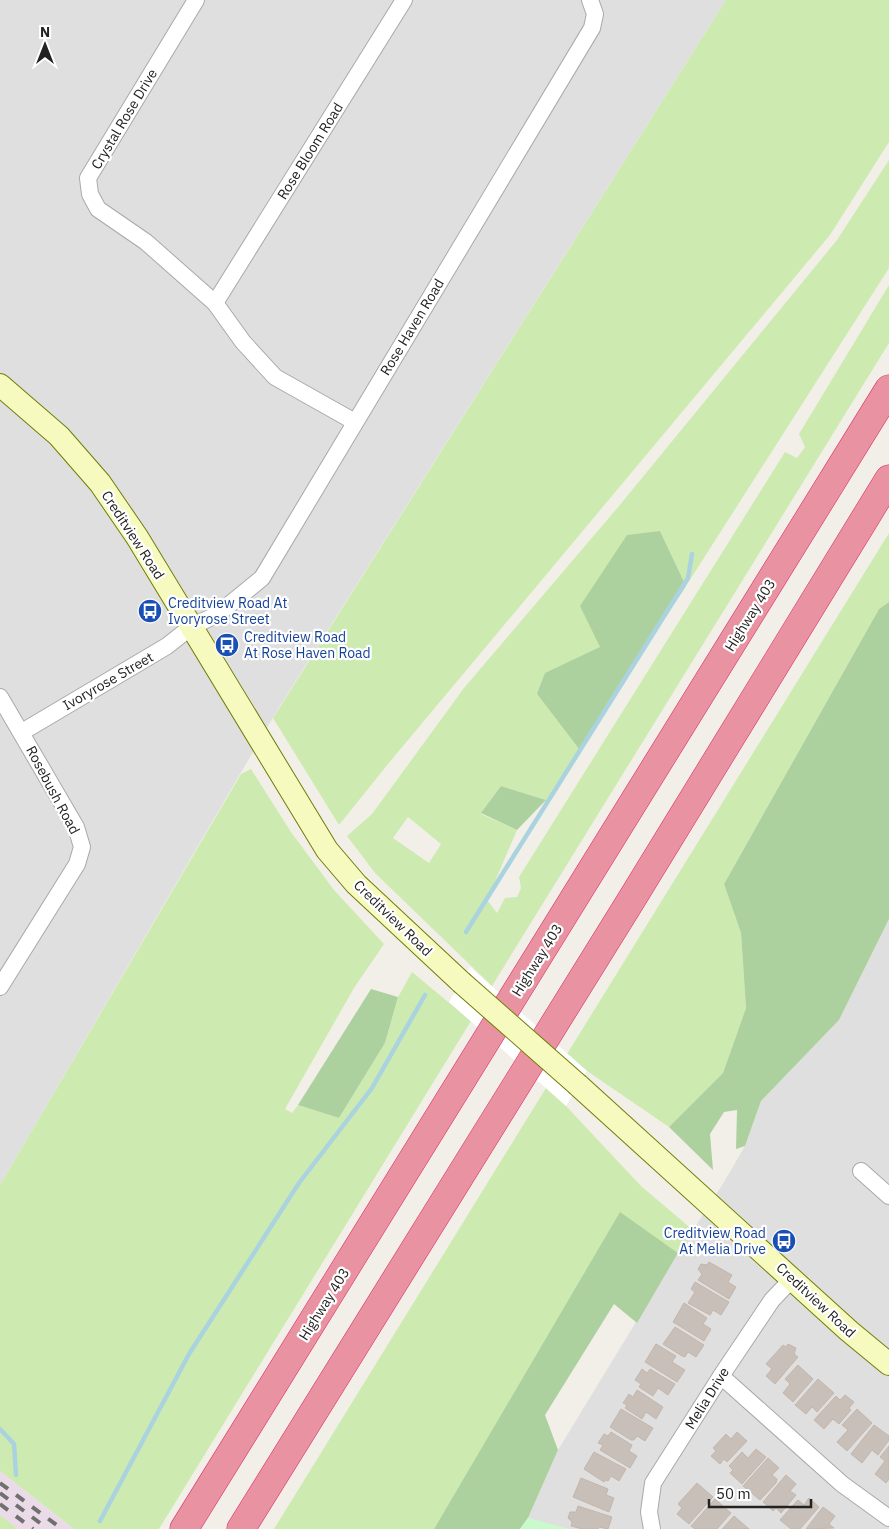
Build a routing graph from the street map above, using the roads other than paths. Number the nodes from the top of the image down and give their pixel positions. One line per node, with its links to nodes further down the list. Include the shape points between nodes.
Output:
1 (196, 0): 4 (street, Crystal Rose Drive, via 88,178 90,194 98,209 146,242)
2 (590, 0): 7 (street, Rose Haven Road, via 595,14 592,28)
3 (398, 2): 4 (street, Rose Bloom Road)
4 (215, 302): 7 (street, Crystal Rose Drive, via 243,342 276,377)
5 (0, 385): 9 (main road, Creditview Road, via 59,436 100,482)
6 (889, 389): 19 (highway, Highway 403)
7 (355, 422): 9 (street, Rose Haven Road, via 262,578 218,614)
8 (889, 479): 20 (highway)
9 (191, 627): 11 (street, Ivoryrose Street, via 167,646); 15 (main road, Creditview Road, bridge, via 327,850 356,884)
10 (0, 697): 11 (street, Rosebush Road)
11 (22, 732): 12 (street, Rosebush Road, via 76,827 82,848 77,864)
12 (0, 987)
13 (861, 1171): 14 (street)
14 (889, 1196)
15 (793, 1278): 16 (main road, Creditview Road); 17 (street, Melia Drive, via 772,1300)
16 (889, 1364)
17 (720, 1376): 18 (street, via 842,1484); 21 (street, Melia Drive, via 653,1484 649,1512)
18 (889, 1518)
19 (184, 1529)
20 (241, 1529)
21 (652, 1529)

